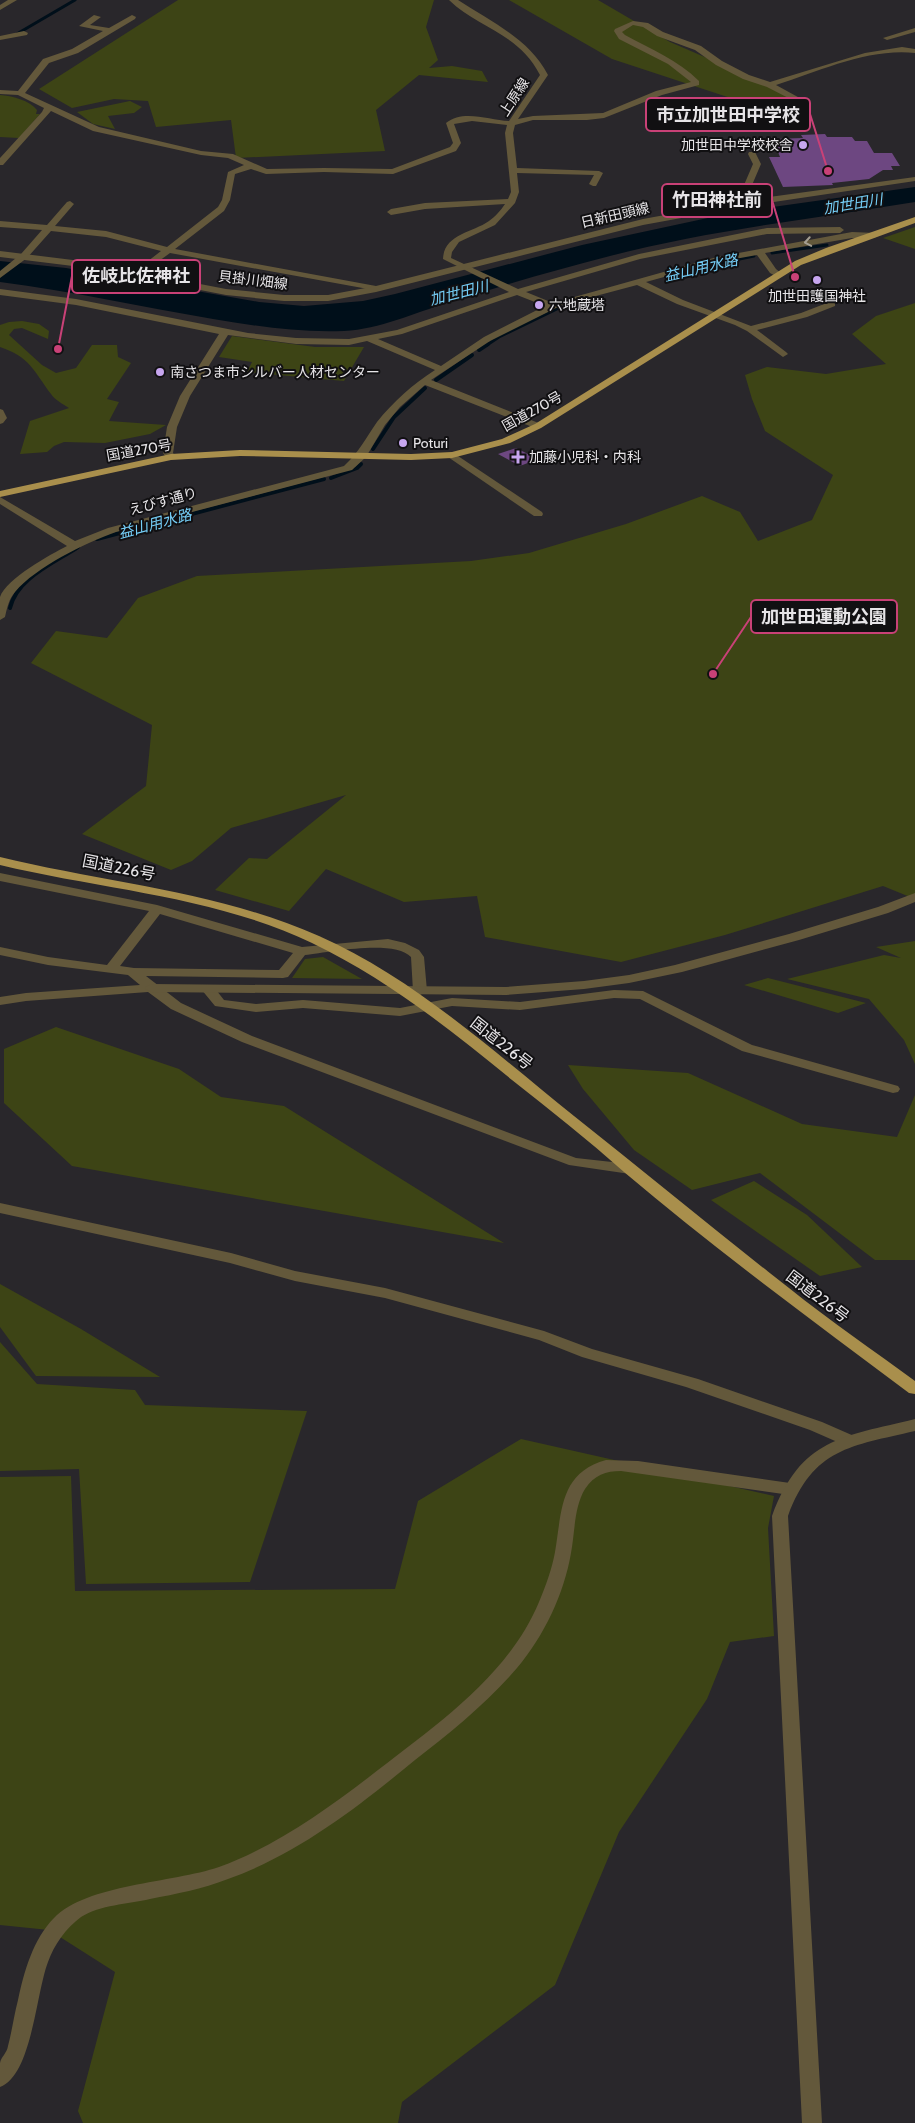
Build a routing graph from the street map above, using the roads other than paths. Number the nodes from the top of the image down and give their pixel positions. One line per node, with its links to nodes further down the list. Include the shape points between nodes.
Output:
1 (13, 0): 3 (street)
2 (453, 0): 17 (street, 上原線, via 526,48 542,68 542,80)
3 (0, 8)
4 (132, 16): 6 (street)
5 (97, 17): 6 (street, via 83,26)
6 (109, 30): 14 (street, via 75,51 46,61)
7 (915, 30): 10 (street, via 887,38)
8 (24, 33): 9 (street)
9 (0, 38)
10 (901, 48): 11 (street); 12 (street)
11 (915, 50)
12 (770, 85): 15 (street); 17 (street, via 740,74 689,43 633,23 618,31 622,37 664,56 687,72 696,83 655,95 610,114 534,118)
13 (0, 92): 14 (street)
14 (19, 93): 16 (street)
15 (804, 104)
16 (48, 107): 19 (street); 22 (street, via 96,129 200,153 230,156)
17 (512, 123): 22 (street, via 469,118 452,122 457,143 454,148 393,172 266,172); 23 (street, 上原線, via 509,133)
18 (0, 146): 19 (street)
19 (14, 147): 21 (street)
20 (752, 154): 27 (street, via 757,164 746,192)
21 (0, 163)
22 (251, 166): 35 (street, via 232,172 228,179 228,200 221,209)
23 (513, 170): 25 (street, via 599,174); 26 (street, 上原線, via 515,192)
24 (915, 179): 27 (street, 日新田頭線)
25 (593, 184)
26 (512, 201): 29 (street, via 425,206); 39 (street, via 492,223 449,247 447,260)
27 (747, 203): 39 (street, 日新田頭線, via 616,228)
28 (70, 204): 32 (street)
29 (391, 212)
30 (915, 220): 33 (highway, 国道270号)
31 (0, 224): 32 (street)
32 (50, 228): 35 (street, via 106,234); 38 (street)
33 (885, 230): 34 (highway, 国道270号); 45 (street, via 767,231 639,257)
34 (874, 235): 36 (street, one-way to 36, via 852,235); 42 (highway, 国道270号, via 798,263)
35 (169, 249): 40 (street); 44 (street)
36 (760, 251): 42 (street); 43 (street)
37 (0, 254): 38 (street, 貝掛川畑線)
38 (22, 257): 40 (street, 貝掛川畑線); 41 (street)
39 (466, 266): 44 (street, 貝掛川畑線); 45 (street)
40 (137, 274): 44 (street, 貝掛川畑線, via 226,292 284,298 328,298)
41 (0, 275)
42 (779, 275): 49 (highway, 国道270号)
43 (636, 281): 48 (street); 49 (street)
44 (376, 289)
45 (515, 291): 48 (street); 52 (street)
46 (0, 292): 51 (street, via 76,302)
47 (832, 304): 50 (street)
48 (553, 306): 54 (street, via 487,339)
49 (715, 315): 50 (street); 58 (highway, 国道270号)
50 (750, 329): 53 (street)
51 (225, 332): 52 (street, via 324,343); 61 (street, via 172,427 168,453)
52 (370, 339): 54 (street)
53 (783, 354)
54 (441, 369): 55 (street)
55 (424, 380): 58 (street); 59 (street, via 381,424)
56 (0, 412): 57 (street)
57 (0, 421)
58 (538, 426): 60 (highway, 国道270号, via 506,441)
59 (362, 455): 60 (highway, 国道270号); 61 (highway, 国道270号, via 240,453); 65 (street, えびす通り, via 348,468 121,528)
60 (452, 455): 64 (street)
61 (171, 457): 62 (highway, 国道270号)
62 (0, 494)
63 (0, 500): 65 (street)
64 (538, 514)
65 (74, 545): 66 (street, えびす通り, via 8,592)
66 (0, 617)
67 (0, 860): 80 (highway, 国道226号, via 232,909 301,932 343,952 387,978 544,1098)
68 (0, 877): 70 (street)
69 (915, 897): 77 (street, via 794,937 629,979 550,988)
70 (157, 909): 72 (street); 73 (street)
71 (0, 951): 73 (street)
72 (301, 951): 74 (street, via 283,974); 77 (street, via 388,943 402,945 419,956)
73 (110, 970): 74 (street)
74 (132, 972): 75 (street)
75 (151, 988): 76 (street); 78 (street); 80 (street, via 176,1006 247,1039 574,1162)
76 (208, 989): 77 (street); 79 (street, via 220,1003 256,1008 303,1004 400,1012 452,1002 520,1006 614,994 643,995 747,1048)
77 (420, 991)
78 (0, 1001)
79 (893, 1089)
80 (630, 1169): 82 (highway, 国道226号, via 786,1294)
81 (0, 1208): 84 (street, via 231,1258 296,1276 385,1293 544,1336 587,1353 692,1383)
82 (915, 1389)
83 (915, 1425): 84 (street)
84 (848, 1440): 85 (street, via 808,1465)
85 (790, 1489): 86 (street, via 632,1467 605,1466 586,1476 575,1494 567,1520 561,1564 537,1624 504,1670 447,1724 394,1767 284,1844 213,1877 96,1902 66,1917 36,1966 18,2047); 87 (street, via 780,1516 781,1551)
86 (0, 2078)
87 (812, 2123)

